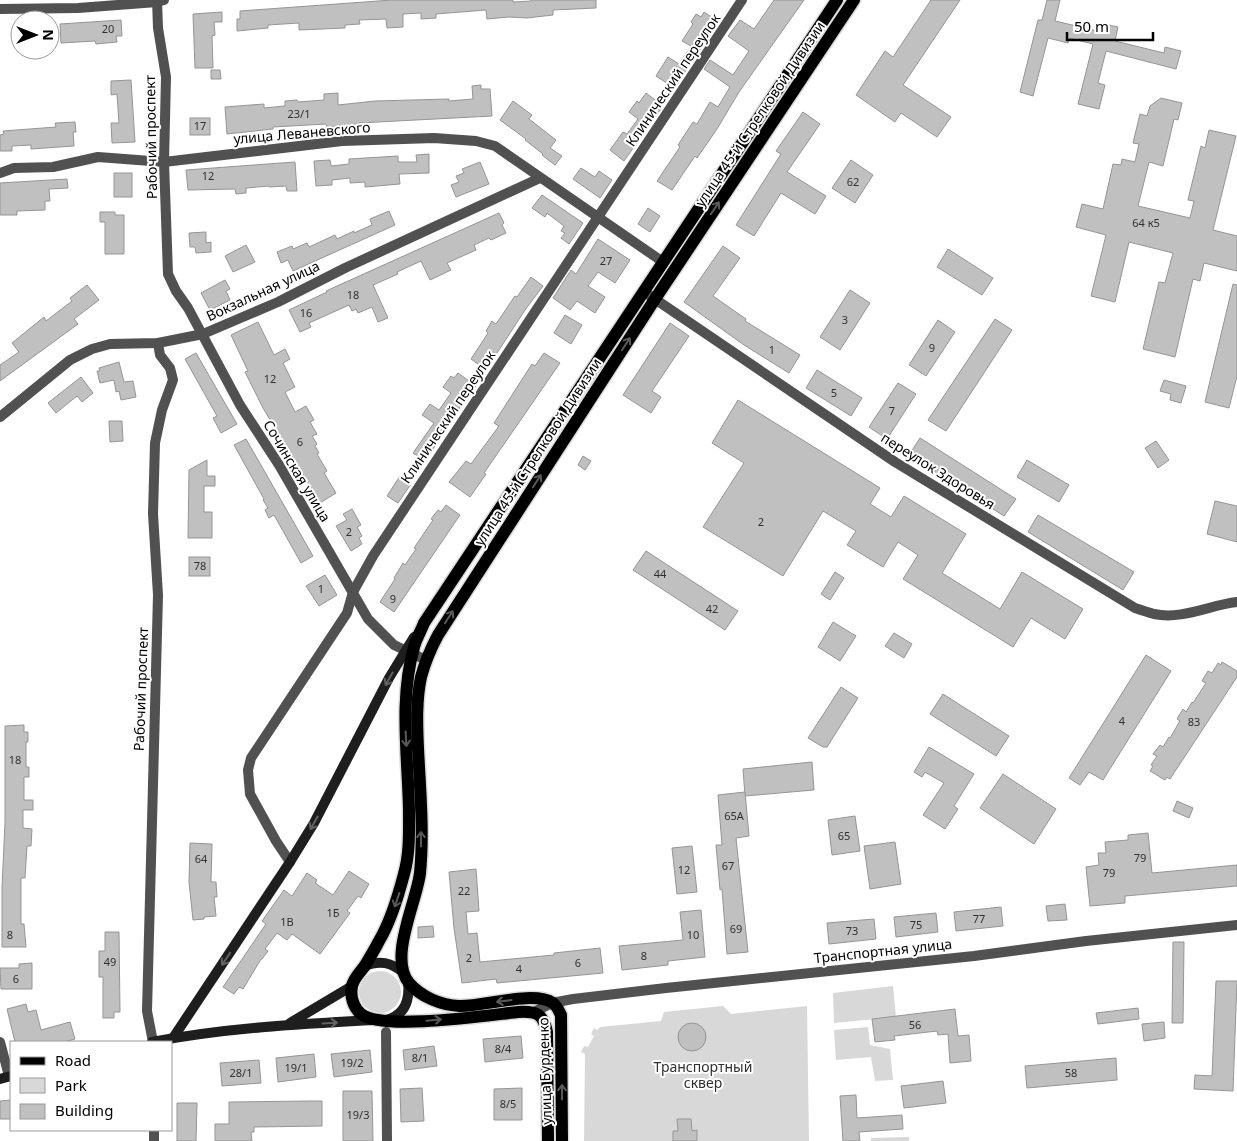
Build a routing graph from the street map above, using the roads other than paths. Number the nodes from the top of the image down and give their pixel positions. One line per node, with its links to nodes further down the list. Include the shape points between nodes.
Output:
1 (742, 0): 9 (street, Клинический переулок)
2 (837, 0): 10 (main road, улица 45-й Стрелковой Дивизии)
3 (854, 0): 13 (main road, улица 45-й Стрелковой Дивизии, one-way to 3)
4 (159, 1): 5 (street, via 78,8); 6 (street, Рабочий проспект, via 158,28 166,77)
5 (0, 9)
6 (164, 162): 7 (street, улица Леваневского, via 98,157 53,167 14,168); 8 (street, улица Леваневского, via 342,141 434,138 495,146); 11 (street, Рабочий проспект)
7 (0, 173)
8 (540, 178): 9 (street, улица Леваневского); 14 (street, Вокзальная улица)
9 (597, 219): 10 (street, улица Леваневского); 17 (street, Клинический переулок, via 372,556)
10 (663, 262): 12 (main road, улица 45-й Стрелковой Дивизии)
11 (168, 274): 14 (street, Сочинская улица)
12 (644, 291): 13 (street, переулок Здоровья); 19 (main road, улица 45-й Стрелковой Дивизии, via 424,623)
13 (655, 299): 18 (street, переулок Здоровья, via 895,462 1135,608 1155,614 1180,615); 20 (main road, улица 45-й Стрелковой Дивизии, one-way to 13, via 443,626)
14 (203, 334): 15 (street, Вокзальная улица); 17 (street, Сочинская улица, via 240,405)
15 (158, 343): 16 (street, Вокзальная улица, via 110,344 92,349 70,360); 31 (street, Рабочий проспект, via 160,355 170,368 173,380 155,443 158,595 147,1011)
16 (0, 417)
17 (353, 592): 19 (street, Сочинская улица, via 378,630 394,645); 21 (street, Клинический переулок, via 347,613 251,758 248,770 250,794)
18 (1237, 602)
19 (409, 652): 20 (street, Сочинская улица); 21 (main road, one-way to 21, via 388,678 314,823); 23 (main road, улица 45-й Стрелковой Дивизии, one-way to 23, via 406,866 381,939)
20 (426, 660): 24 (main road, улица 45-й Стрелковой Дивизии, one-way to 20, via 404,933 420,873 417,724 418,696)
21 (290, 862): 30 (main road, one-way to 30)
22 (1237, 925): 26 (street, Транспортная улица)
23 (364, 966): 24 (main road, via 385,962 395,966); 25 (main road)
24 (406, 977): 26 (main road, one-way to 24, via 532,998 461,1006 448,1004 420,993); 28 (main road, via 410,993 406,1005 399,1014)
25 (352, 986): 28 (main road, via 351,998 355,1007 361,1014); 29 (main road)
26 (552, 1003): 27 (street, Транспортная улица); 37 (main road, улица Бурденко, one-way to 26, via 561,1015)
27 (534, 1012): 28 (main road, one-way to 27); 36 (main road, улица Бурденко, via 541,1017 547,1032)
28 (381, 1024): 29 (main road, one-way to 28); 35 (street)
29 (287, 1025): 30 (main road)
30 (173, 1038): 32 (main road)
31 (152, 1041)
32 (157, 1041)
33 (0, 1042): 34 (street)
34 (7, 1077)
35 (387, 1141)
36 (548, 1141)
37 (562, 1141)

